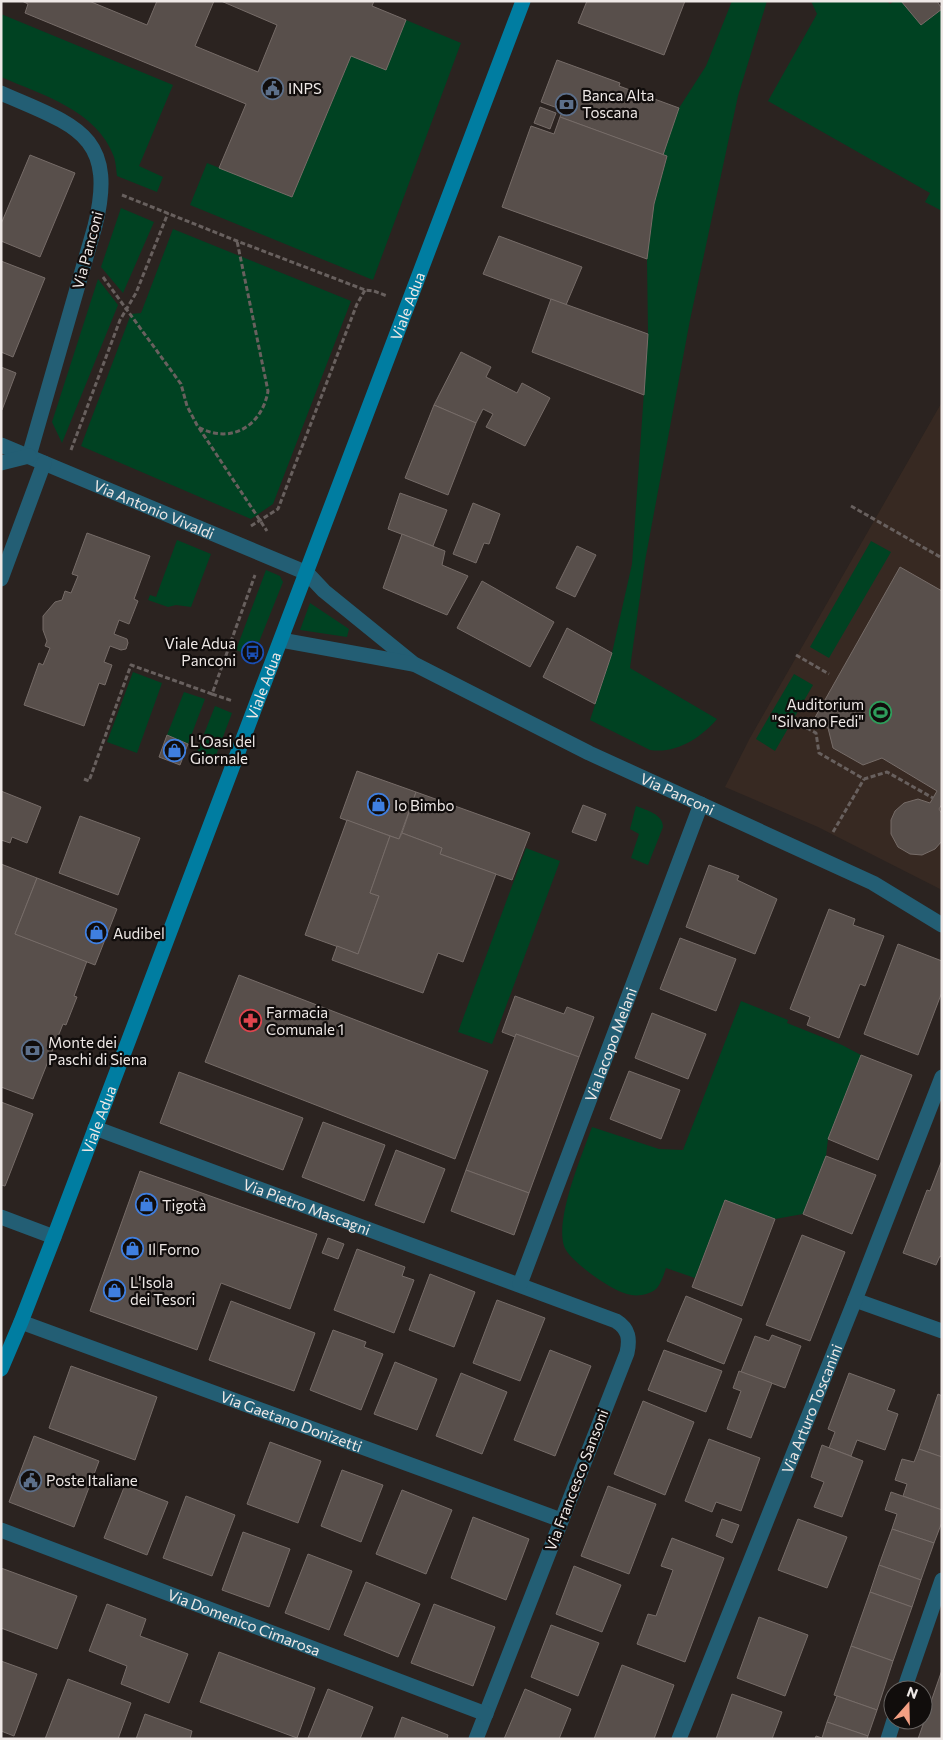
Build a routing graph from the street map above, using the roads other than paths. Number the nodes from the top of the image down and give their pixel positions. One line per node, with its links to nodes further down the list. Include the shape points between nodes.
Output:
1 (523, 1): 7 (main road, Viale Adua)
2 (1, 93): 4 (street, Via Panconi, via 61,119 82,134 97,157 102,176 98,212 87,255)
3 (1, 445): 4 (street, Via Antonio Vivaldi)
4 (29, 456): 5 (street); 6 (street, Via Antonio Vivaldi)
5 (1, 463)
6 (44, 463): 7 (street, Via Antonio Vivaldi); 8 (street)
7 (307, 573): 9 (main road, Viale Adua); 10 (street, Via Panconi)
8 (1, 579)
9 (282, 640): 10 (street, Via Panconi); 14 (main road, Viale Adua)
10 (414, 664): 11 (street, Via Panconi, via 588,753)
11 (701, 804): 12 (street, Via Panconi, via 873,883); 17 (street, Via Iacopo Melani)
12 (942, 925)
13 (942, 1076): 18 (street, Via Arturo Toscanini)
14 (95, 1128): 16 (main road, Viale Adua); 17 (street, Via Pietro Mascagni)
15 (1, 1217): 16 (street)
16 (54, 1237): 19 (main road, Viale Adua)
17 (520, 1284): 22 (street, Via Francesco Sansoni, via 616,1321 628,1335 627,1353)
18 (855, 1300): 20 (street); 28 (street, Via Arturo Toscanini)
19 (22, 1322): 21 (main road, Viale Adua); 22 (street, Via Gaetano Donizetti)
20 (942, 1331)
21 (1, 1368)
22 (561, 1520): 26 (street, Via Francesco Sansoni)
23 (1, 1530): 26 (street, Via Domenico Cimarosa)
24 (942, 1580): 25 (street)
25 (907, 1680)
26 (486, 1714): 27 (street, Via Francesco Sansoni)
27 (476, 1739)
28 (679, 1739)

